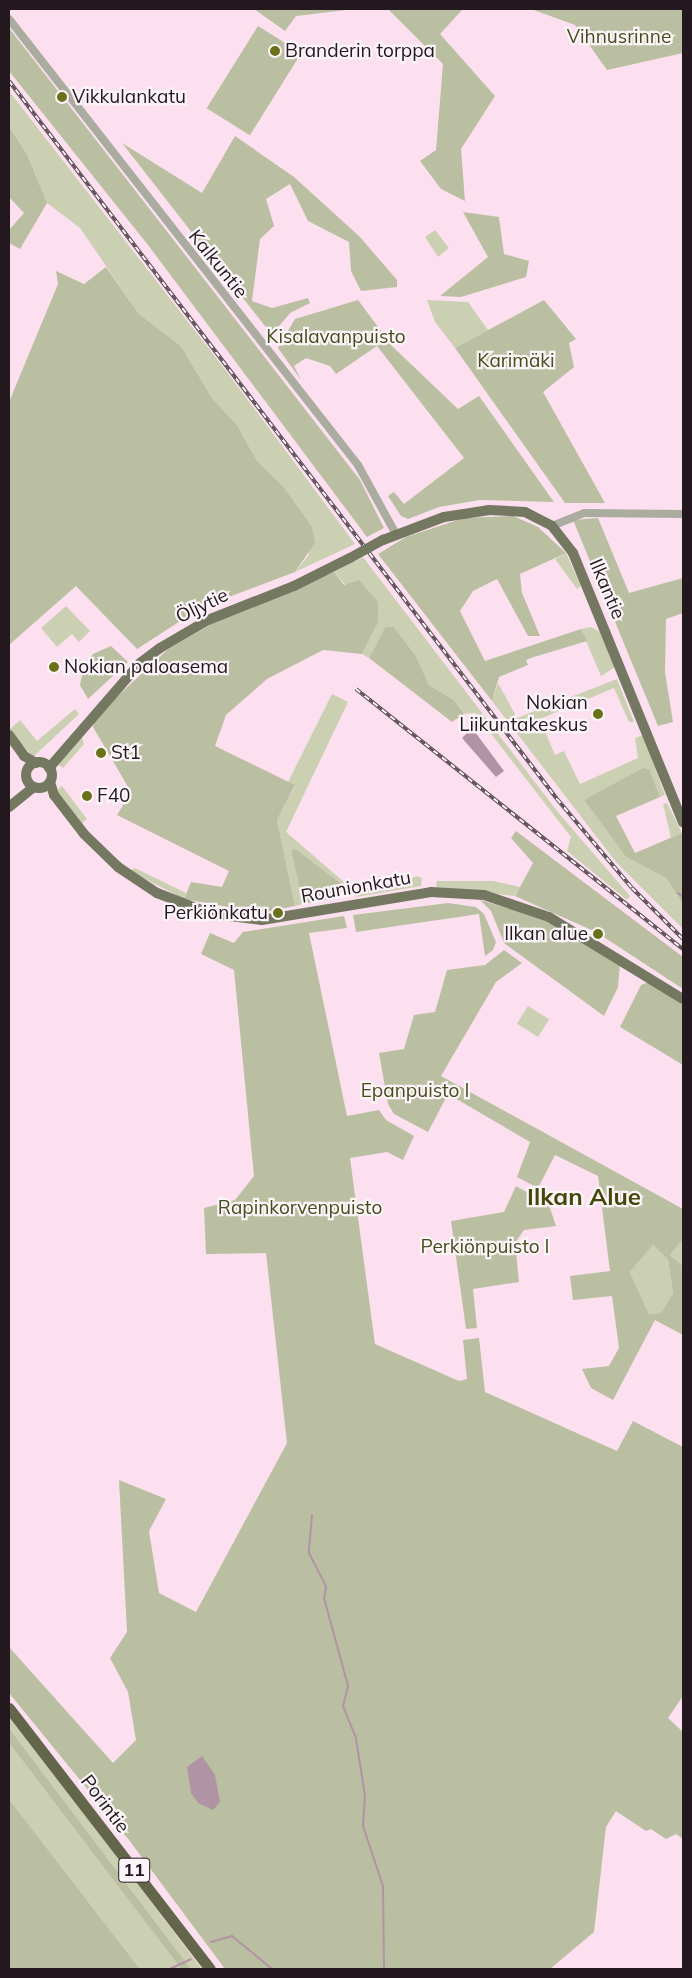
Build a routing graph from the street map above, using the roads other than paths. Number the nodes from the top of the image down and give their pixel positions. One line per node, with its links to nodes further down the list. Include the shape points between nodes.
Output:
1 (9, 19): 4 (street, Kalkuntie, via 352,458)
2 (683, 514): 3 (street, via 585,513)
3 (552, 526): 4 (main road, Ilkantie, via 525,512 489,510 444,517); 8 (main road, Ilkantie, via 572,553)
4 (396, 534): 6 (main road, Öljytie, bridge, via 294,586 208,620 160,648 140,663)
5 (9, 735): 6 (main road)
6 (38, 775): 7 (main road, Öljytie); 9 (main road, Rounionkatu, via 118,867 157,893 212,914 262,920 431,892 484,895 548,917)
7 (9, 808)
8 (683, 822)
9 (683, 999)
10 (9, 1708): 11 (highway, Porintie / 11)
11 (210, 1969)

